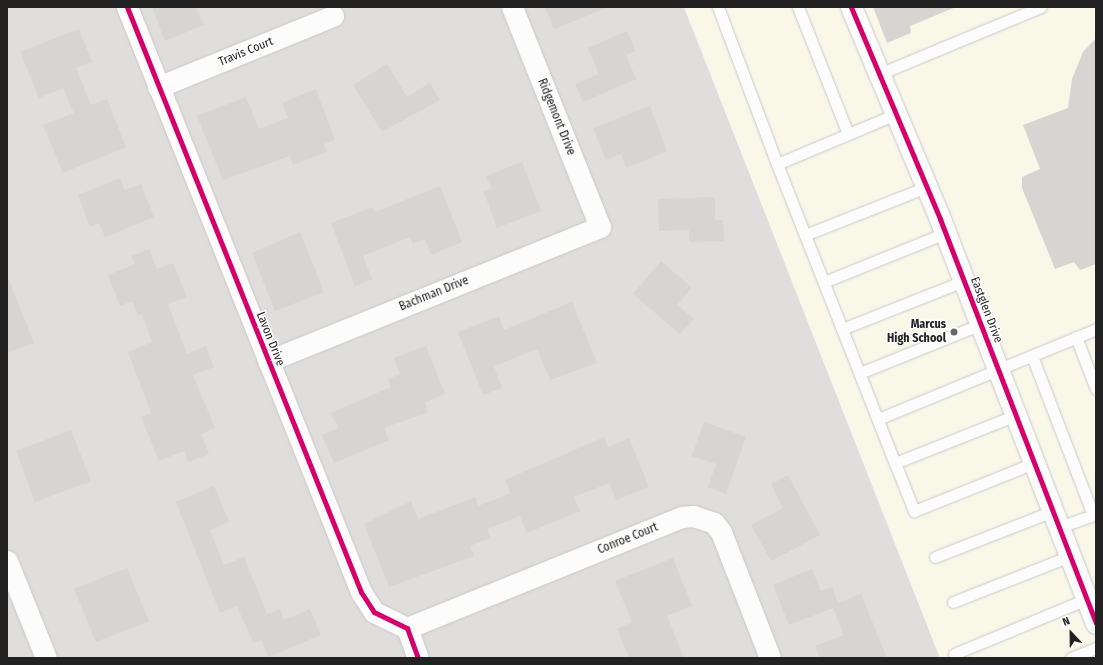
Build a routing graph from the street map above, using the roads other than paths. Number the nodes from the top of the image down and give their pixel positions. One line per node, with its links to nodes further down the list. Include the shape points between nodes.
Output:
1 (127, 7): 9 (street, Lavon Drive)
2 (512, 7): 14 (street, Ridgemont Drive)
3 (718, 7): 12 (lane)
4 (798, 7): 11 (lane)
5 (851, 7): 8 (street, Eastglen Drive)
6 (1041, 7): 8 (lane)
7 (333, 16): 9 (street, Travis Court)
8 (879, 74): 10 (street, Eastglen Drive)
9 (158, 87): 24 (street, Lavon Drive)
10 (896, 114): 11 (lane); 13 (street, Eastglen Drive)
11 (848, 134): 12 (lane)
12 (777, 164): 16 (lane)
13 (927, 188): 15 (street, Eastglen Drive); 16 (lane)
14 (600, 226): 24 (street, Bachman Drive)
15 (945, 233): 17 (street, Eastglen Drive); 18 (lane)
16 (805, 235): 18 (lane)
17 (964, 281): 19 (street, Eastglen Drive); 20 (lane)
18 (824, 282): 20 (lane)
19 (981, 324): 25 (street, Eastglen Drive); 26 (lane)
20 (842, 329): 26 (lane)
21 (1096, 329): 22 (lane)
22 (1076, 337): 23 (lane); 27 (lane)
23 (1032, 356): 25 (lane); 32 (lane)
24 (268, 361): 40 (street, Lavon Drive, via 361,592 374,612)
25 (998, 370): 28 (street, Eastglen Drive); 29 (lane)
26 (860, 373): 29 (lane)
27 (1096, 389)
28 (1016, 415): 30 (lane); 31 (street, Eastglen Drive)
29 (878, 419): 30 (lane)
30 (895, 463): 31 (lane, via 914,511)
31 (1034, 463): 33 (street, Eastglen Drive)
32 (1094, 514): 33 (lane)
33 (1056, 519): 34 (street, Eastglen Drive); 35 (lane)
34 (1070, 556): 37 (street, Eastglen Drive); 38 (lane)
35 (935, 557)
36 (7, 561): 43 (street)
37 (1087, 599): 39 (street, Eastglen Drive); 42 (lane)
38 (953, 602)
39 (1096, 623)
40 (407, 628): 44 (street); 45 (street, Conroe Court, via 682,517 693,516 714,523 721,532)
41 (1096, 648): 46 (lane)
42 (954, 654)
43 (46, 658)
44 (418, 658)
45 (770, 658)
46 (1071, 658)

